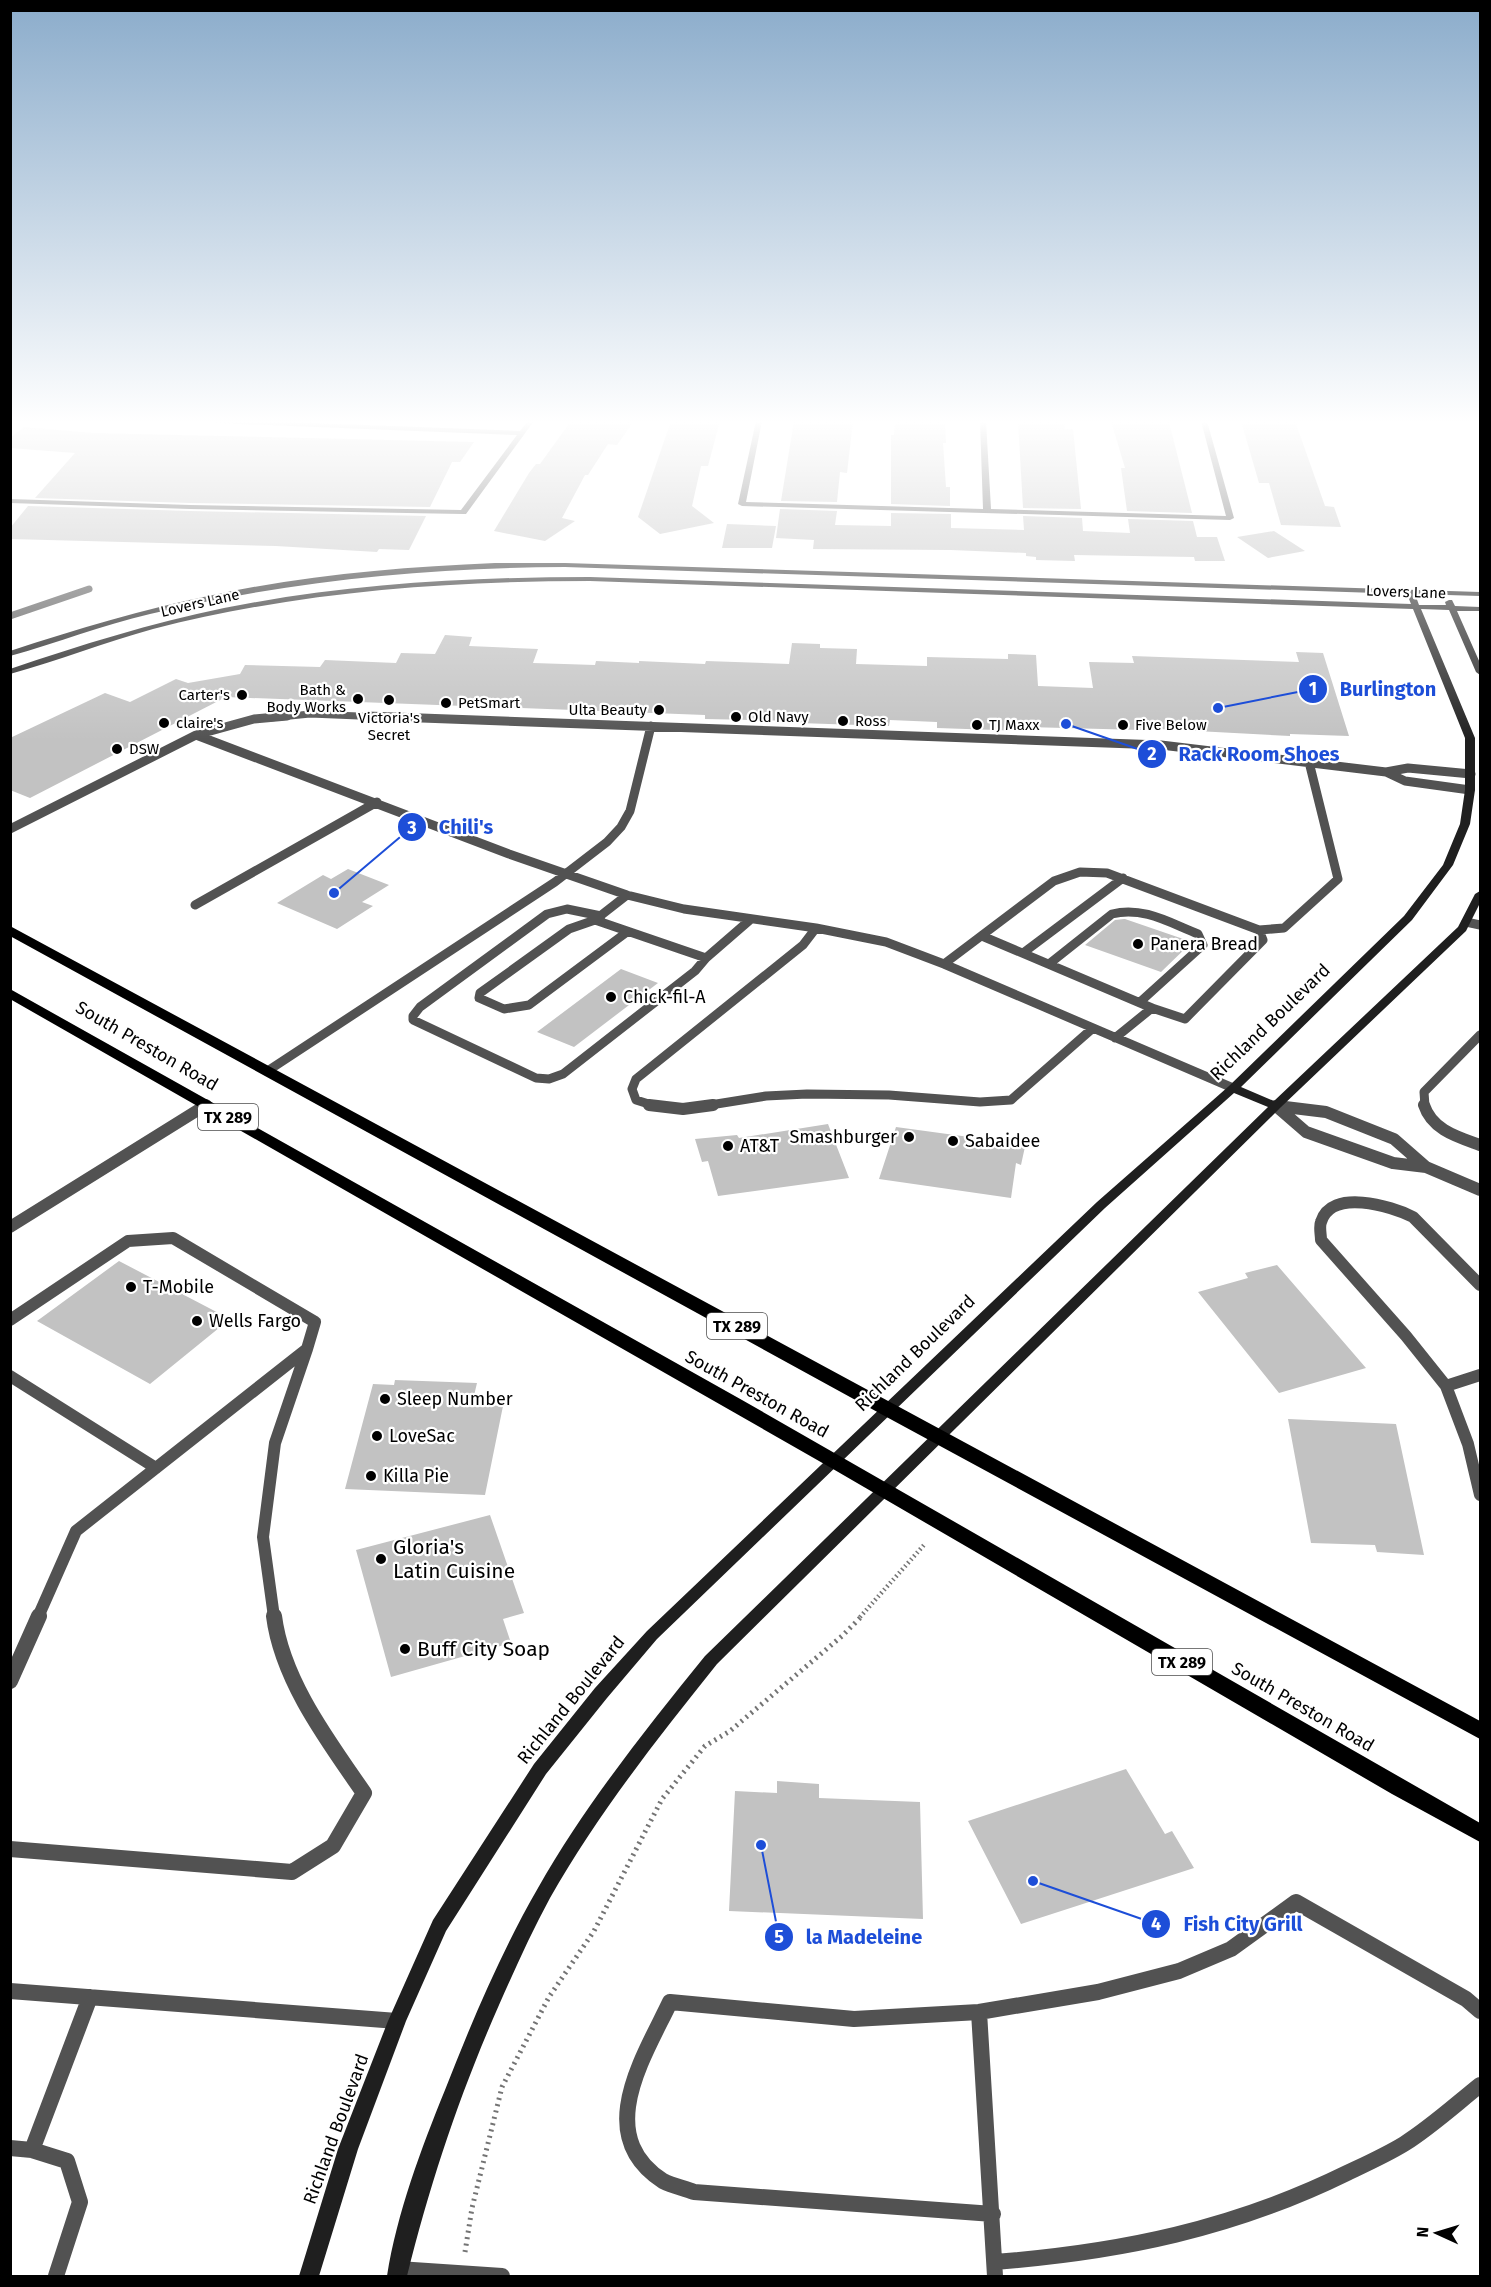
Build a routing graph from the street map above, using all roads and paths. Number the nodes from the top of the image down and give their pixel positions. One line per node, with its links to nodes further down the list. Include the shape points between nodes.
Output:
1 (89, 589): 8 (lane)
2 (1410, 592): 3 (street, Lovers Lane); 5 (street, Richland Boulevard); 9 (street, Lovers Lane, via 565,565 469,566 362,574 237,594 112,622)
3 (1446, 593): 4 (street, Lovers Lane); 6 (street)
4 (1480, 594)
5 (1416, 606): 6 (street, Lovers Lane); 10 (street, Lovers Lane, via 490,579 376,587 244,606 73,650); 16 (street, Richland Boulevard, via 1470,738)
6 (1451, 608): 7 (street, Lovers Lane); 11 (street)
7 (1480, 609)
8 (10, 616)
9 (10, 654)
10 (10, 672)
11 (1480, 672)
12 (651, 726): 13 (lane, via 302,715 244,721); 14 (lane, via 1161,745); 20 (lane, via 630,811 607,842)
13 (196, 735): 18 (lane); 19 (lane)
14 (1309, 762): 15 (lane); 31 (lane, via 1338,879 1284,928)
15 (1386, 772): 16 (lane, via 1408,768); 17 (lane, via 1405,781)
16 (1476, 774): 17 (street, Richland Boulevard)
17 (1475, 790): 45 (street, Richland Boulevard, via 1448,865 1408,918)
18 (377, 802): 20 (lane); 24 (lane)
19 (10, 829)
20 (566, 875): 23 (lane); 44 (lane)
21 (1123, 878): 31 (lane); 33 (lane, via 1093,870 1073,871 1054,880); 34 (lane)
22 (1480, 894): 27 (street)
23 (627, 895): 25 (lane); 26 (lane)
24 (195, 905)
25 (598, 918): 32 (lane); 32 (lane, via 569,929 480,993 479,998 504,1010 529,1005); 35 (lane, via 567,909 547,914 420,1007 413,1020 536,1078 549,1079 563,1074 695,971)
26 (751, 919): 29 (lane); 35 (lane)
27 (1466, 922): 28 (lane); 47 (street)
28 (1480, 925)
29 (816, 928): 36 (lane, via 886,942); 41 (lane, via 803,945 636,1079 632,1089 636,1100 647,1106 668,1108 766,1096 832,1094 933,1097 995,1104 1011,1101)
30 (10, 930): 44 (main road, South Preston Road / TX 289)
31 (1260, 930): 40 (lane, via 1263,940 1185,1019)
32 (627, 932): 35 (lane)
33 (982, 936): 34 (lane); 36 (lane)
34 (1023, 953): 37 (lane)
35 (706, 957)
36 (944, 964): 41 (lane)
37 (1049, 964): 39 (lane); 39 (lane, via 1119,911 1137,912 1198,934 1203,945)
38 (10, 993): 46 (main road, South Preston Road / TX 289)
39 (1140, 1002): 40 (lane)
40 (1152, 1008): 43 (lane)
41 (1093, 1028): 43 (lane)
42 (1480, 1035): 48 (lane, via 1424,1092 1422,1103 1434,1125)
43 (1115, 1038): 45 (lane)
44 (270, 1070): 58 (main road, South Preston Road / TX 289)
45 (1233, 1088): 47 (street); 58 (street, Richland Boulevard, via 1101,1205)
46 (206, 1105): 51 (lane); 60 (main road, South Preston Road / TX 289)
47 (1276, 1106): 49 (lane, via 1306,1132 1393,1163); 49 (lane, via 1326,1112 1394,1139); 59 (street)
48 (1480, 1145)
49 (1426, 1167): 50 (lane)
50 (1480, 1190)
51 (12, 1225)
52 (1480, 1285): 57 (lane, via 1402,1210 1360,1202 1337,1205 1320,1218 1317,1227 1325,1245)
53 (10, 1320): 54 (lane, via 128,1241 173,1238 315,1322)
54 (307, 1349): 61 (lane); 68 (lane, via 275,1443 263,1537 276,1634 308,1711 364,1793 338,1838 333,1846 291,1872)
55 (1480, 1375): 57 (lane)
56 (10, 1376): 61 (lane)
57 (1446, 1386): 63 (lane, via 1468,1444)
58 (887, 1410): 59 (main road, South Preston Road / TX 289); 60 (street, Richland Boulevard)
59 (938, 1437): 62 (street); 66 (main road, South Preston Road / TX 289)
60 (833, 1461): 62 (main road, South Preston Road / TX 289); 73 (street, Richland Boulevard, via 652,1635 540,1769 439,1926)
61 (156, 1468): 65 (lane, via 76,1531)
62 (884, 1490): 67 (main road, South Preston Road / TX 289); 79 (street, via 711,1660 646,1740 553,1878 462,2067)
63 (1480, 1495)
64 (924, 1545): 80 (path, via 842,1636 730,1731 705,1746 662,1799 594,1931 549,1996 502,2087 472,2208)
65 (10, 1681)
66 (1480, 1731)
67 (1479, 1833)
68 (10, 1849)
69 (10, 1991): 70 (lane)
70 (90, 1997): 73 (lane); 76 (lane)
71 (1480, 2011): 72 (lane, via 1466,1999 1296,1902 1231,1949 1179,1971 1098,1992)
72 (979, 2012): 77 (lane); 77 (lane, via 854,2019 670,2002 633,2083 626,2110 632,2139 644,2166 664,2182 694,2192)
73 (397, 2021): 82 (street, Richland Boulevard, via 348,2149)
74 (1480, 2085): 78 (lane, via 1405,2143 1264,2212 1176,2238)
75 (10, 2148): 76 (lane)
76 (32, 2150): 81 (lane, via 67,2161 80,2202)
77 (993, 2214): 78 (lane)
78 (995, 2269)
79 (398, 2273): 80 (lane)
80 (462, 2273): 83 (lane)
81 (56, 2277)
82 (309, 2277)
83 (502, 2277)

